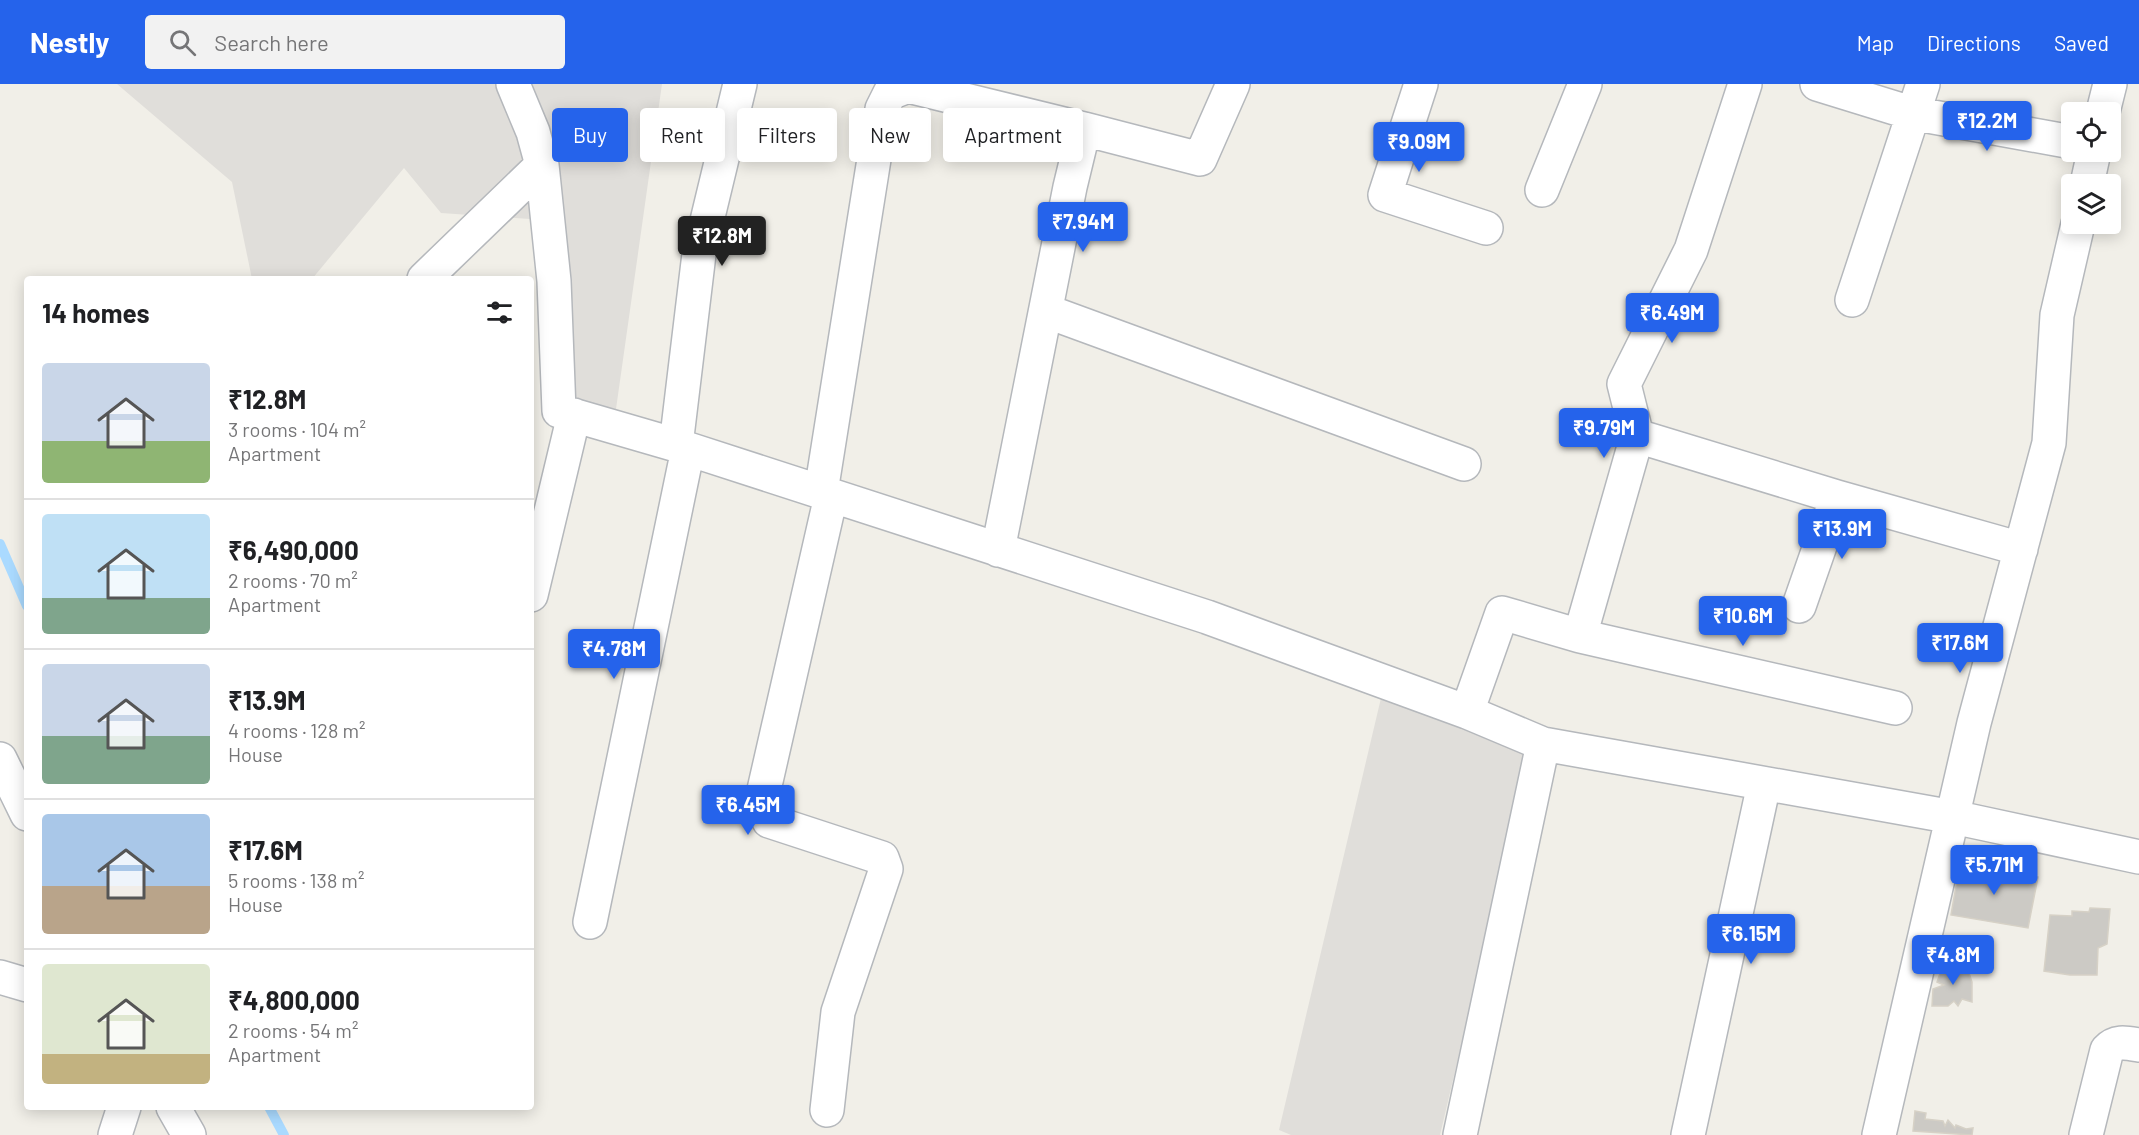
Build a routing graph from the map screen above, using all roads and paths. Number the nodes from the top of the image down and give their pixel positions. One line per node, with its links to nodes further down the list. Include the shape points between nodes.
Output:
1 (513, 84): 13 (street)
2 (740, 84): 22 (street, via 699,254)
3 (1233, 84): 11 (street, via 1200,159)
4 (1420, 84): 15 (street, via 1385,195)
5 (1585, 84): 14 (street)
6 (1745, 84): 21 (street, via 1691,250 1624,384)
7 (1817, 84): 9 (street)
8 (2110, 84): 10 (street)
9 (1917, 99): 12 (street); 18 (street)
10 (2106, 102)
11 (1084, 129): 19 (street); 24 (street, via 908,86 890,93 882,109)
12 (2061, 139)
13 (542, 165): 17 (street); 20 (street, via 554,281 559,411)
14 (1542, 190)
15 (1486, 228)
16 (2076, 234): 27 (street, via 2057,315 2049,444)
17 (427, 276)
18 (1852, 300)
19 (1046, 310): 23 (street); 26 (street)
20 (574, 415): 22 (street); 28 (street)
21 (1637, 436): 25 (street); 30 (street)
22 (682, 447): 24 (street); 39 (street)
23 (1464, 464)
24 (826, 494): 26 (street); 45 (street, via 761,803 769,821 882,858 886,869 838,1012)
25 (1837, 497): 27 (street); 29 (street)
26 (998, 549): 32 (street, via 1207,617)
27 (2021, 549): 37 (street)
28 (534, 582)
29 (1799, 606)
30 (1580, 636): 31 (street); 32 (street, via 1502,613)
31 (1895, 708)
32 (1467, 712): 33 (street)
33 (1543, 744): 35 (street); 48 (street)
34 (1, 766): 36 (street)
35 (1764, 784): 37 (street); 49 (street)
36 (24, 808)
37 (1953, 817): 38 (street); 50 (street)
38 (2139, 857)
39 (590, 922)
40 (0, 977): 41 (street)
41 (24, 984)
42 (2139, 1045): 51 (street, via 2121,1042 2107,1050)
43 (123, 1110): 46 (street)
44 (175, 1110): 47 (street)
45 (827, 1110)
46 (115, 1135)
47 (189, 1135)
48 (1460, 1135)
49 (1688, 1135)
50 (1879, 1135)
51 (2086, 1135)

